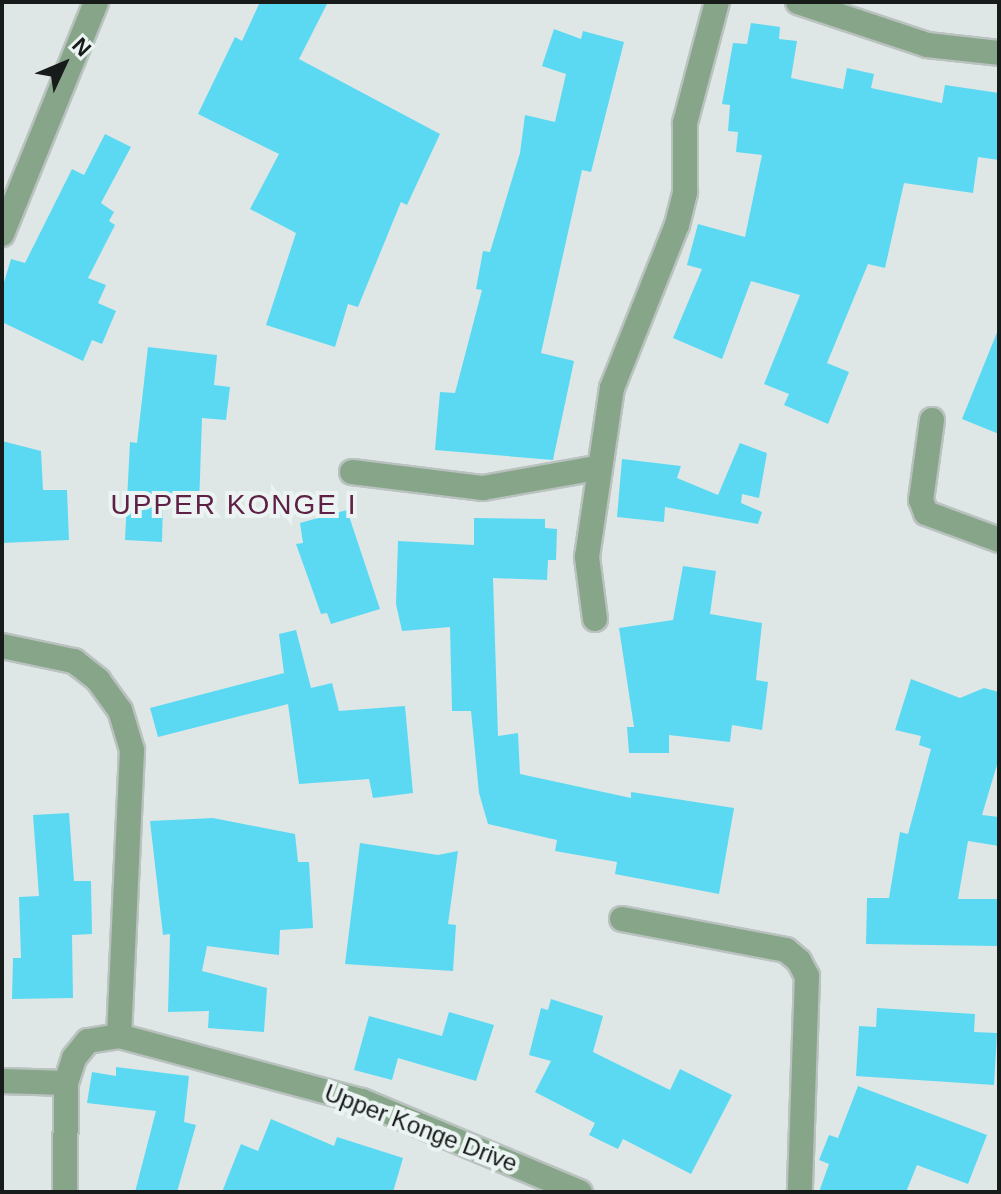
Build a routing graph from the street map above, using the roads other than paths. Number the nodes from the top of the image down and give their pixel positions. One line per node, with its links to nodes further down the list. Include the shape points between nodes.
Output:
1 (96, 2): 6 (street)
2 (717, 2): 8 (street, via 685,123 685,192 677,225 612,388)
3 (798, 2): 4 (street)
4 (842, 9): 5 (street, via 927,45)
5 (999, 53)
6 (2, 234)
7 (932, 420): 10 (street, via 921,500 926,513)
8 (597, 468): 9 (street, via 483,488); 11 (street, via 587,557)
9 (352, 472)
10 (999, 540)
11 (595, 619)
12 (2, 646): 14 (street, via 74,661 98,680 120,710 132,750)
13 (622, 919): 19 (street, via 786,950 799,961 807,976)
14 (119, 1036): 16 (street, via 88,1041 74,1058); 18 (street, Upper Konge Drive, via 362,1101)
15 (2, 1081): 16 (street)
16 (66, 1083): 17 (street)
17 (65, 1192)
18 (580, 1192)
19 (800, 1192)

